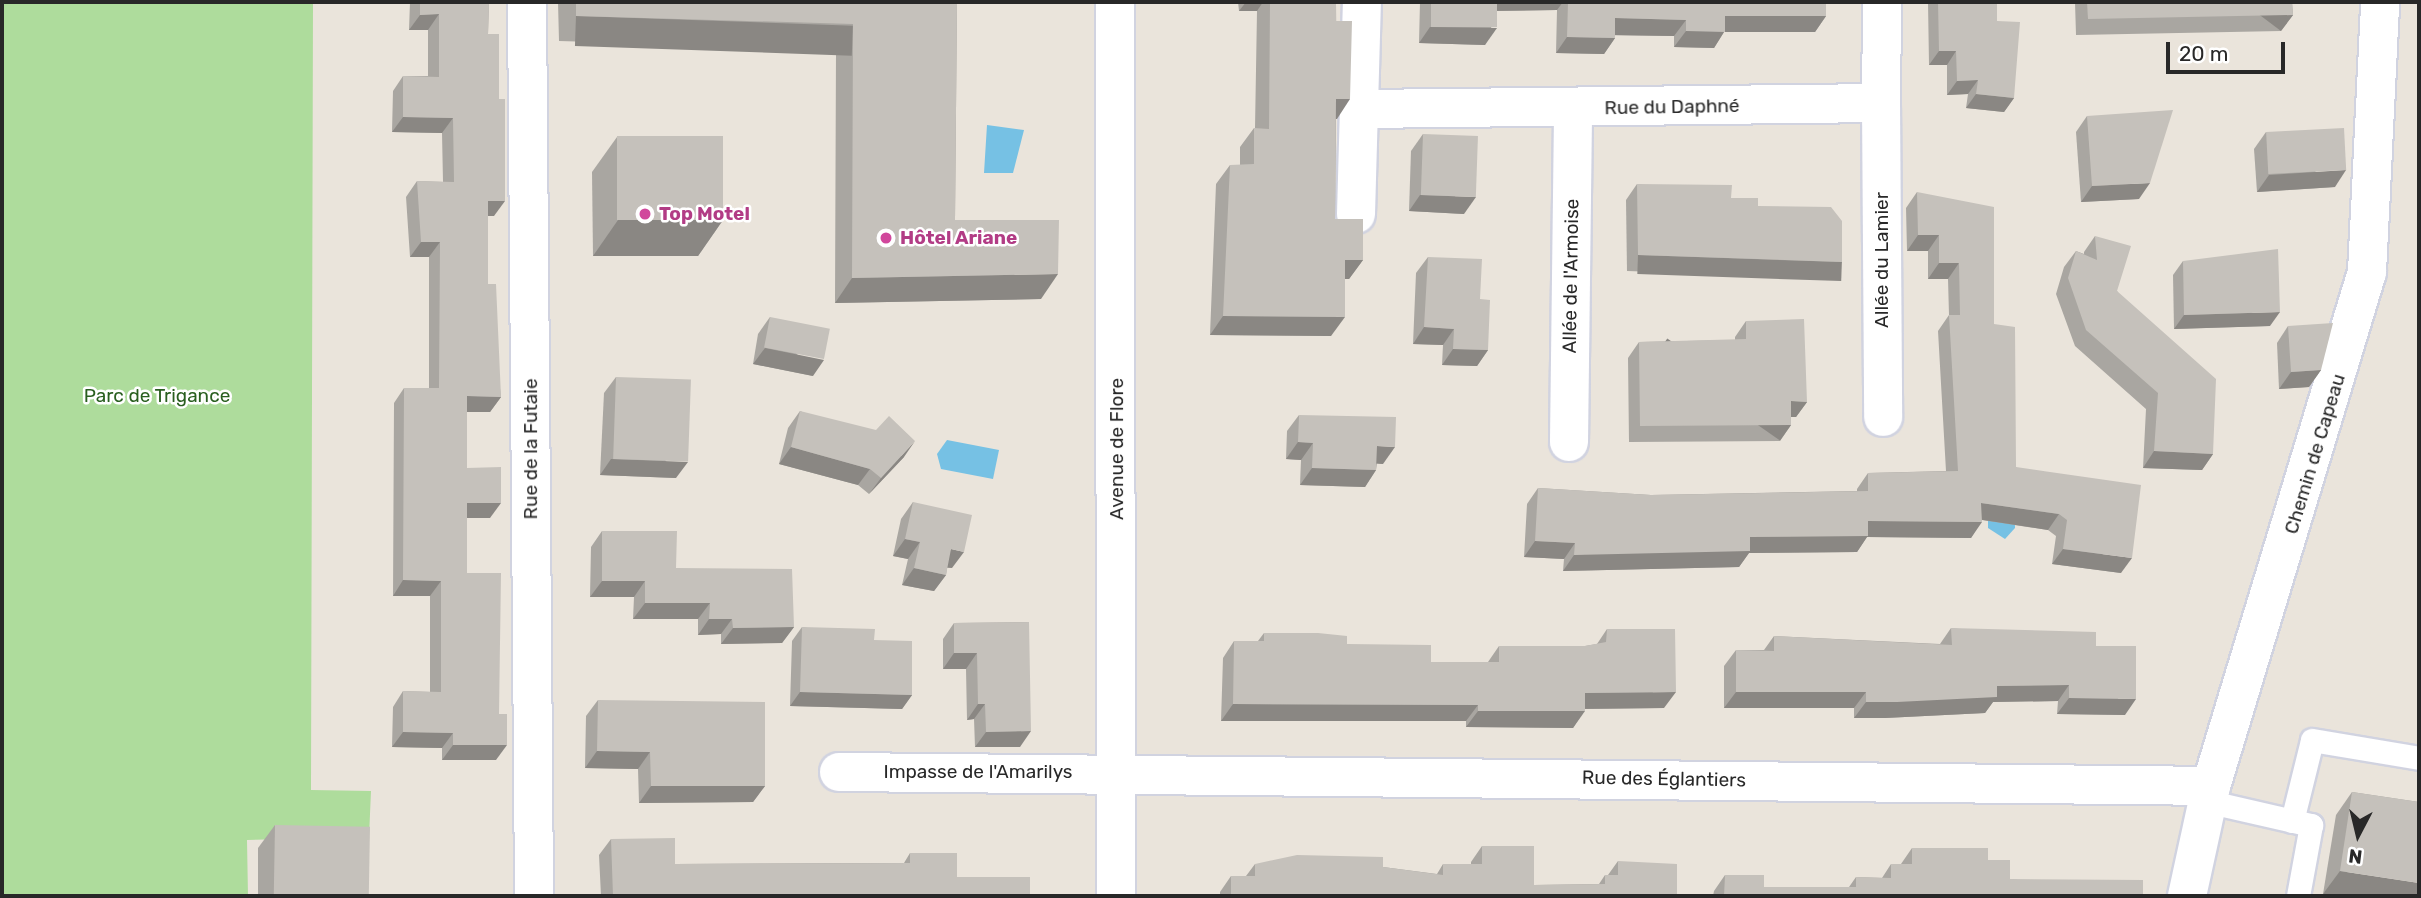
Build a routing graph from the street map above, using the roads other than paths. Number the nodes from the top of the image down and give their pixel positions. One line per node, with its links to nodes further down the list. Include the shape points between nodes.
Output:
1 (527, 2): 17 (street, Rue de la Futaie)
2 (1115, 2): 14 (street, Avenue de Flore)
3 (1362, 2): 7 (street)
4 (1882, 2): 6 (street)
5 (2380, 2): 15 (street, Chemin de Capeau, via 2367,272)
6 (1881, 103): 8 (street, Rue du Daphné); 10 (street, Allée du Lamier)
7 (1361, 109): 8 (street, Rue du Daphné); 9 (street)
8 (1573, 109): 11 (street, Allée de l'Armoise)
9 (1356, 214)
10 (1883, 417)
11 (1569, 442)
12 (2419, 758): 16 (lane, via 2312,740)
13 (839, 772): 14 (street, Impasse de l'Amarilys)
14 (1118, 772): 15 (street, Rue des Églantiers); 18 (street, Avenue de Flore)
15 (2208, 794): 16 (lane); 19 (street, Chemin de Capeau)
16 (2292, 821): 20 (lane, via 2311,825)
17 (534, 896)
18 (1116, 896)
19 (2187, 896)
20 (2298, 896)

